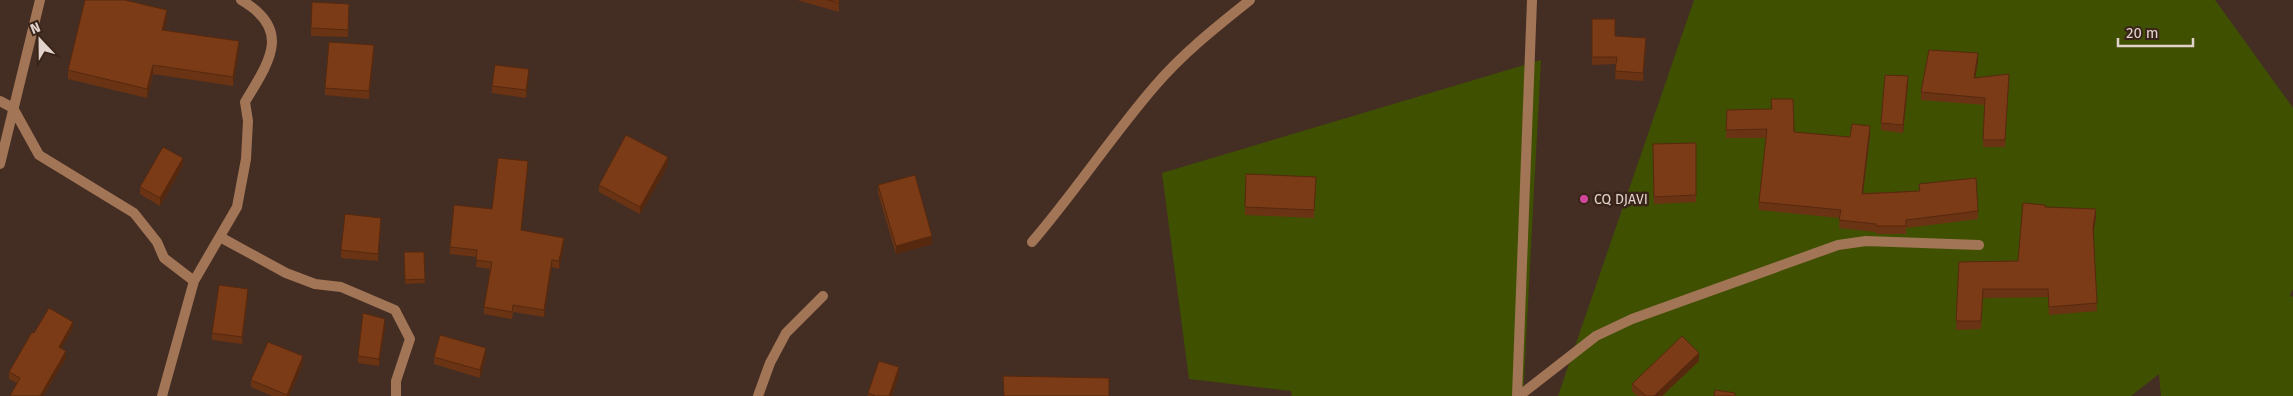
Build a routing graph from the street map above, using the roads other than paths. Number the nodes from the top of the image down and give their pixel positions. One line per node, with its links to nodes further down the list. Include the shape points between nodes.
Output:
1 (40, 0): 6 (street)
2 (241, 0): 8 (street, via 257,10 273,32 272,54 245,102 248,121 246,159 238,208)
3 (1250, 0): 9 (street, via 1207,34 1155,86 1066,204)
4 (1532, 0): 16 (street)
5 (0, 101): 6 (street)
6 (13, 108): 7 (street); 11 (street, via 39,156 134,213 157,242 164,258)
7 (0, 164)
8 (220, 237): 11 (street); 14 (street, via 286,273 315,284 341,286 396,310 410,339 396,381)
9 (1032, 242)
10 (1979, 245): 16 (street, via 1866,241 1838,245 1596,336)
11 (194, 281): 13 (street)
12 (823, 296): 15 (street, via 786,333)
13 (162, 396)
14 (396, 396)
15 (758, 396)
16 (1518, 396)

